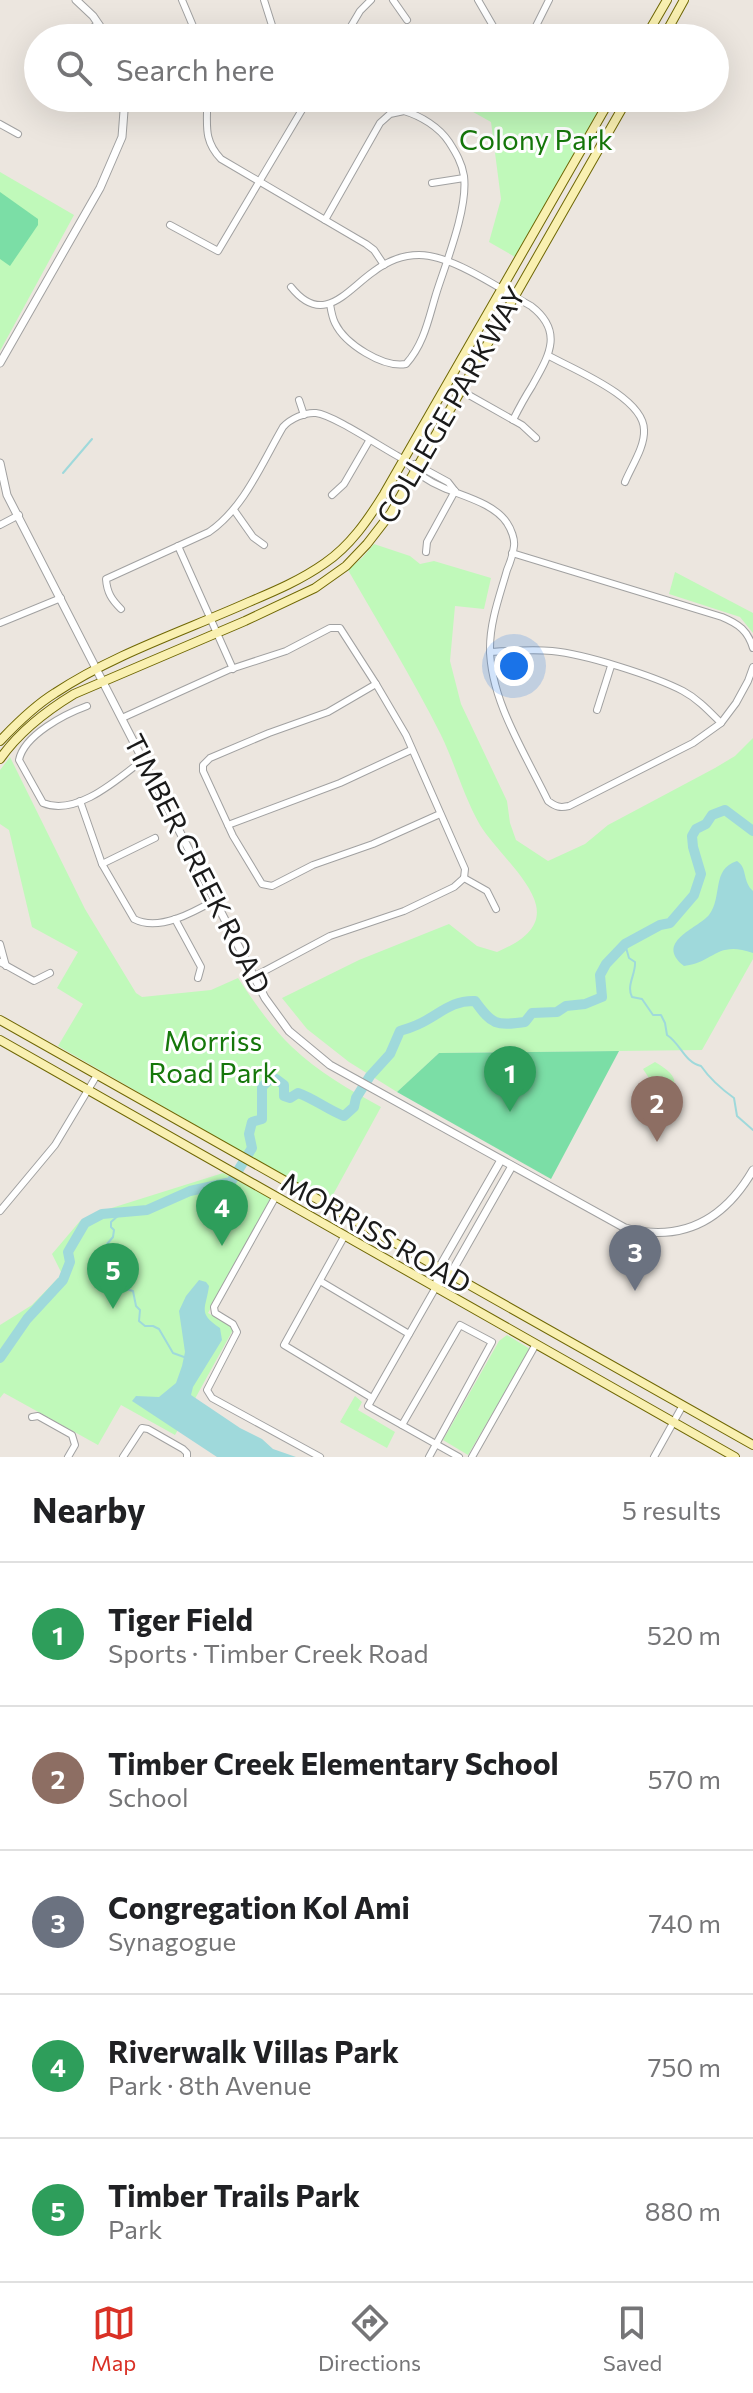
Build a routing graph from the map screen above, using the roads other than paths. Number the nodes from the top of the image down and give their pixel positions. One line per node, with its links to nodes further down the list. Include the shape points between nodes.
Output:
1 (76, 0): 11 (street)
2 (182, 0): 12 (street)
3 (264, 0): 13 (street)
4 (371, 0): 14 (street)
5 (393, 0): 10 (street)
6 (478, 0): 15 (street)
7 (549, 0): 16 (street)
8 (669, 0): 9 (main road); 17 (main road)
9 (683, 3): 18 (main road)
10 (407, 20)
11 (98, 24)
12 (192, 24)
13 (272, 24)
14 (352, 24)
15 (492, 24)
16 (537, 24)
17 (654, 24)
18 (671, 24)
19 (124, 112): 44 (street, via 122,137 100,188)
20 (206, 112): 31 (street, via 212,149)
21 (301, 112): 31 (street)
22 (399, 112): 35 (street, via 380,123)
23 (406, 112): 30 (street, via 437,128 458,155)
24 (603, 112): 28 (main road, COLLEGE PARKWAY)
25 (619, 113): 29 (main road, COLLEGE PARKWAY)
26 (0, 124): 27 (street)
27 (18, 134)
28 (580, 152): 29 (main road); 33 (main road, COLLEGE PARKWAY)
29 (593, 159): 34 (main road, COLLEGE PARKWAY)
30 (464, 178): 32 (street); 37 (street)
31 (260, 183): 35 (street); 36 (street, via 218,251)
32 (432, 183)
33 (553, 200): 34 (main road); 40 (main road, COLLEGE PARKWAY)
34 (565, 208): 41 (main road, COLLEGE PARKWAY)
35 (325, 220): 38 (street, via 374,250)
36 (170, 225)
37 (447, 261): 38 (street, via 412,255); 40 (street); 42 (street, via 428,328 406,364 389,365 348,340 336,326)
38 (384, 265): 42 (street)
39 (291, 287): 42 (street, via 307,301)
40 (501, 289): 41 (street); 51 (main road, COLLEGE PARKWAY)
41 (514, 296): 43 (street, via 543,318 550,333); 45 (main road, COLLEGE PARKWAY)
42 (330, 304)
43 (549, 356): 48 (street); 54 (street, via 636,408 643,439)
44 (0, 363)
45 (460, 390): 48 (street); 53 (main road, COLLEGE PARKWAY)
46 (299, 400): 47 (street)
47 (304, 415): 50 (street, via 326,415); 57 (street, via 283,427)
48 (513, 420): 49 (street)
49 (536, 438)
50 (369, 441): 51 (street); 56 (street)
51 (404, 460): 53 (street); 66 (main road, COLLEGE PARKWAY, via 371,516 326,562)
52 (0, 463): 58 (street, TIMBER CREEK ROAD, via 7,495)
53 (416, 468): 55 (street); 68 (main road, COLLEGE PARKWAY, via 382,526 346,566 315,588)
54 (625, 482)
55 (455, 491): 62 (street); 63 (street, via 506,520)
56 (332, 495)
57 (234, 510): 60 (street); 61 (street, via 209,532)
58 (19, 515): 59 (street); 64 (street, TIMBER CREEK ROAD)
59 (0, 525)
60 (264, 545)
61 (178, 546): 65 (street, via 106,579); 66 (street)
62 (426, 552)
63 (512, 553): 69 (street, via 722,617 744,629); 70 (street, via 495,610)
64 (61, 598): 67 (street); 73 (street, TIMBER CREEK ROAD)
65 (121, 609)
66 (210, 620): 68 (street); 73 (main road, COLLEGE PARKWAY)
67 (0, 623)
68 (216, 633): 74 (street); 75 (main road, COLLEGE PARKWAY)
69 (753, 648)
70 (490, 652): 71 (street, via 555,651); 81 (street, via 501,704 548,801 560,808 693,743)
71 (611, 666): 79 (street); 81 (street, via 684,692)
72 (753, 667): 76 (street)
73 (97, 669): 75 (street, TIMBER CREEK ROAD); 82 (main road, COLLEGE PARKWAY, via 55,692)
74 (233, 669): 77 (street, via 340,628); 80 (street)
75 (103, 681): 80 (street, TIMBER CREEK ROAD); 84 (main road, COLLEGE PARKWAY, via 51,708)
76 (751, 682): 81 (street)
77 (376, 684): 83 (street); 88 (street, via 328,712 210,758 203,771)
78 (87, 706): 86 (street, via 50,724 19,760 43,803)
79 (597, 710)
80 (122, 718): 85 (street, TIMBER CREEK ROAD)
81 (721, 723)
82 (0, 741)
83 (411, 750): 87 (street); 88 (street)
84 (0, 759)
85 (144, 759): 86 (street); 92 (street, TIMBER CREEK ROAD)
86 (80, 801): 90 (street)
87 (440, 814): 88 (street, via 272,886 262,884); 91 (street, via 465,869)
88 (228, 825)
89 (155, 838): 90 (street)
90 (102, 864): 94 (street, via 134,919)
91 (464, 878): 93 (street, via 487,891); 98 (street, via 404,911 330,936)
92 (215, 900): 94 (street); 98 (street, TIMBER CREEK ROAD)
93 (496, 909)
94 (175, 919): 99 (street, via 201,967)
95 (0, 944): 96 (street)
96 (3, 964): 97 (street, via 34,981)
97 (50, 973)
98 (255, 976): 104 (street, TIMBER CREEK ROAD, via 289,1031 323,1060)
99 (198, 978)
100 (0, 1020): 102 (main road, MORRISS ROAD)
101 (0, 1040): 103 (main road, MORRISS ROAD)
102 (97, 1075): 103 (street); 110 (main road, MORRISS ROAD)
103 (88, 1091): 107 (main road, MORRISS ROAD); 108 (street, via 55,1145)
104 (501, 1160): 105 (street, TIMBER CREEK ROAD); 110 (street)
105 (512, 1166): 106 (street, TIMBER CREEK ROAD, via 619,1226 658,1234 684,1230 717,1214); 111 (street)
106 (753, 1170)
107 (276, 1196): 109 (main road, MORRISS ROAD); 126 (street, via 214,1307 237,1332 208,1393)
108 (0, 1211)
109 (345, 1235): 112 (street); 113 (main road, MORRISS ROAD)
110 (439, 1268): 111 (main road, MORRISS ROAD); 113 (street)
111 (450, 1275): 113 (street); 117 (main road, MORRISS ROAD)
112 (320, 1281): 114 (street); 116 (street, via 284,1345)
113 (436, 1287): 114 (street); 115 (main road, MORRISS ROAD)
114 (409, 1334): 116 (street)
115 (536, 1344): 119 (main road, MORRISS ROAD); 129 (street)
116 (372, 1398): 120 (street, via 368,1406)
117 (683, 1405): 119 (street); 122 (main road, MORRISS ROAD)
118 (32, 1417): 123 (street, via 72,1435 75,1445)
119 (674, 1422): 130 (street); 131 (main road, MORRISS ROAD)
120 (402, 1425): 121 (street); 121 (street, via 460,1325 492,1342)
121 (436, 1444): 127 (street); 128 (street)
122 (753, 1445)
123 (68, 1457)
124 (123, 1457): 125 (street, via 142,1428 183,1449)
125 (187, 1457)
126 (320, 1457)
127 (429, 1457)
128 (459, 1457)
129 (472, 1457)
130 (654, 1457)
131 (735, 1457)

